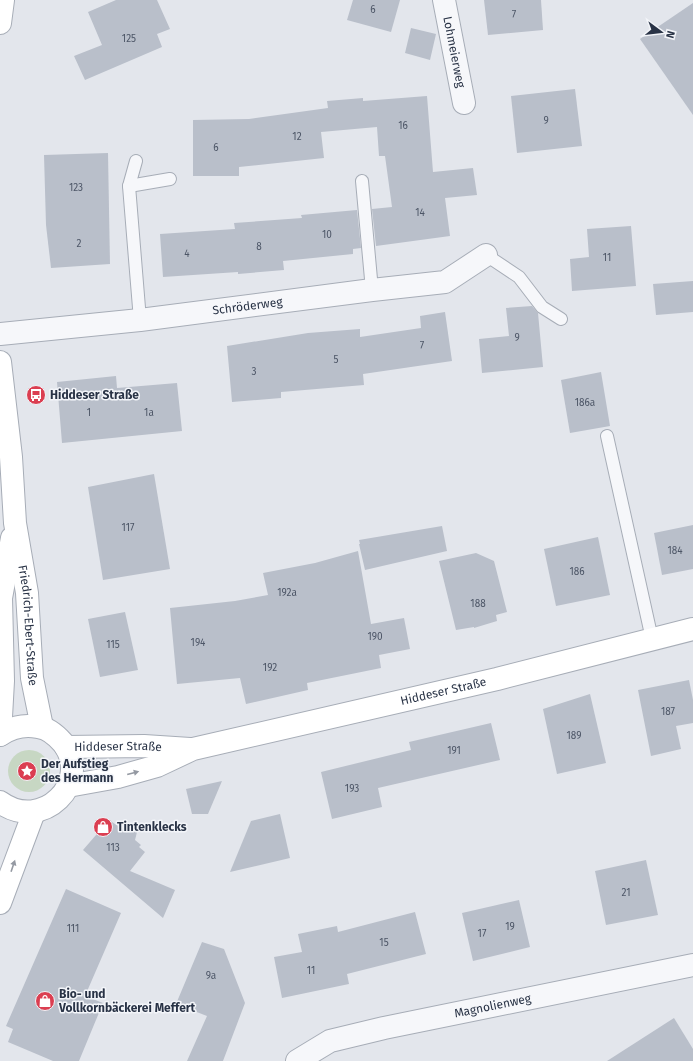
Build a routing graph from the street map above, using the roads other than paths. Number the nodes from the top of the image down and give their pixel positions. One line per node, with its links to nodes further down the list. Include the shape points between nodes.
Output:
1 (3, 0): 3 (main road)
2 (444, 0): 4 (street, Lohmeierweg)
3 (0, 23)
4 (464, 104)
5 (136, 161): 8 (lane)
6 (170, 179): 8 (lane)
7 (362, 181): 10 (lane)
8 (128, 186): 12 (lane)
9 (486, 255): 10 (street, Schröderweg, via 446,282); 11 (lane, via 519,277 542,308)
10 (372, 290): 12 (street, Schröderweg)
11 (561, 319)
12 (140, 320): 13 (street, Schröderweg)
13 (0, 334)
14 (0, 362): 16 (main road, Friedrich-Ebert-Straße)
15 (607, 436): 18 (lane)
16 (15, 523): 19 (main road, Friedrich-Ebert-Straße, via 27,593 32,678); 20 (main road, Friedrich-Ebert-Straße, via 1,598 3,681)
17 (693, 630): 18 (main road, Hiddeser Straße)
18 (652, 639): 22 (main road, Hiddeser Straße, via 496,679)
19 (42, 727): 20 (main road, via 17,726); 21 (main road, via 52,732)
20 (0, 735)
21 (66, 747): 22 (main road, Hiddeser Straße, via 144,746); 23 (main road, via 71,760)
22 (193, 749): 23 (main road, Hiddeser Straße, one-way to 22, via 118,777 157,766)
23 (68, 786): 25 (main road, via 48,808)
24 (0, 802): 25 (main road, via 16,810)
25 (34, 812): 26 (main road, one-way to 25)
26 (0, 903)
27 (693, 965): 28 (street, Magnolienweg, via 337,1039)
28 (297, 1061)

